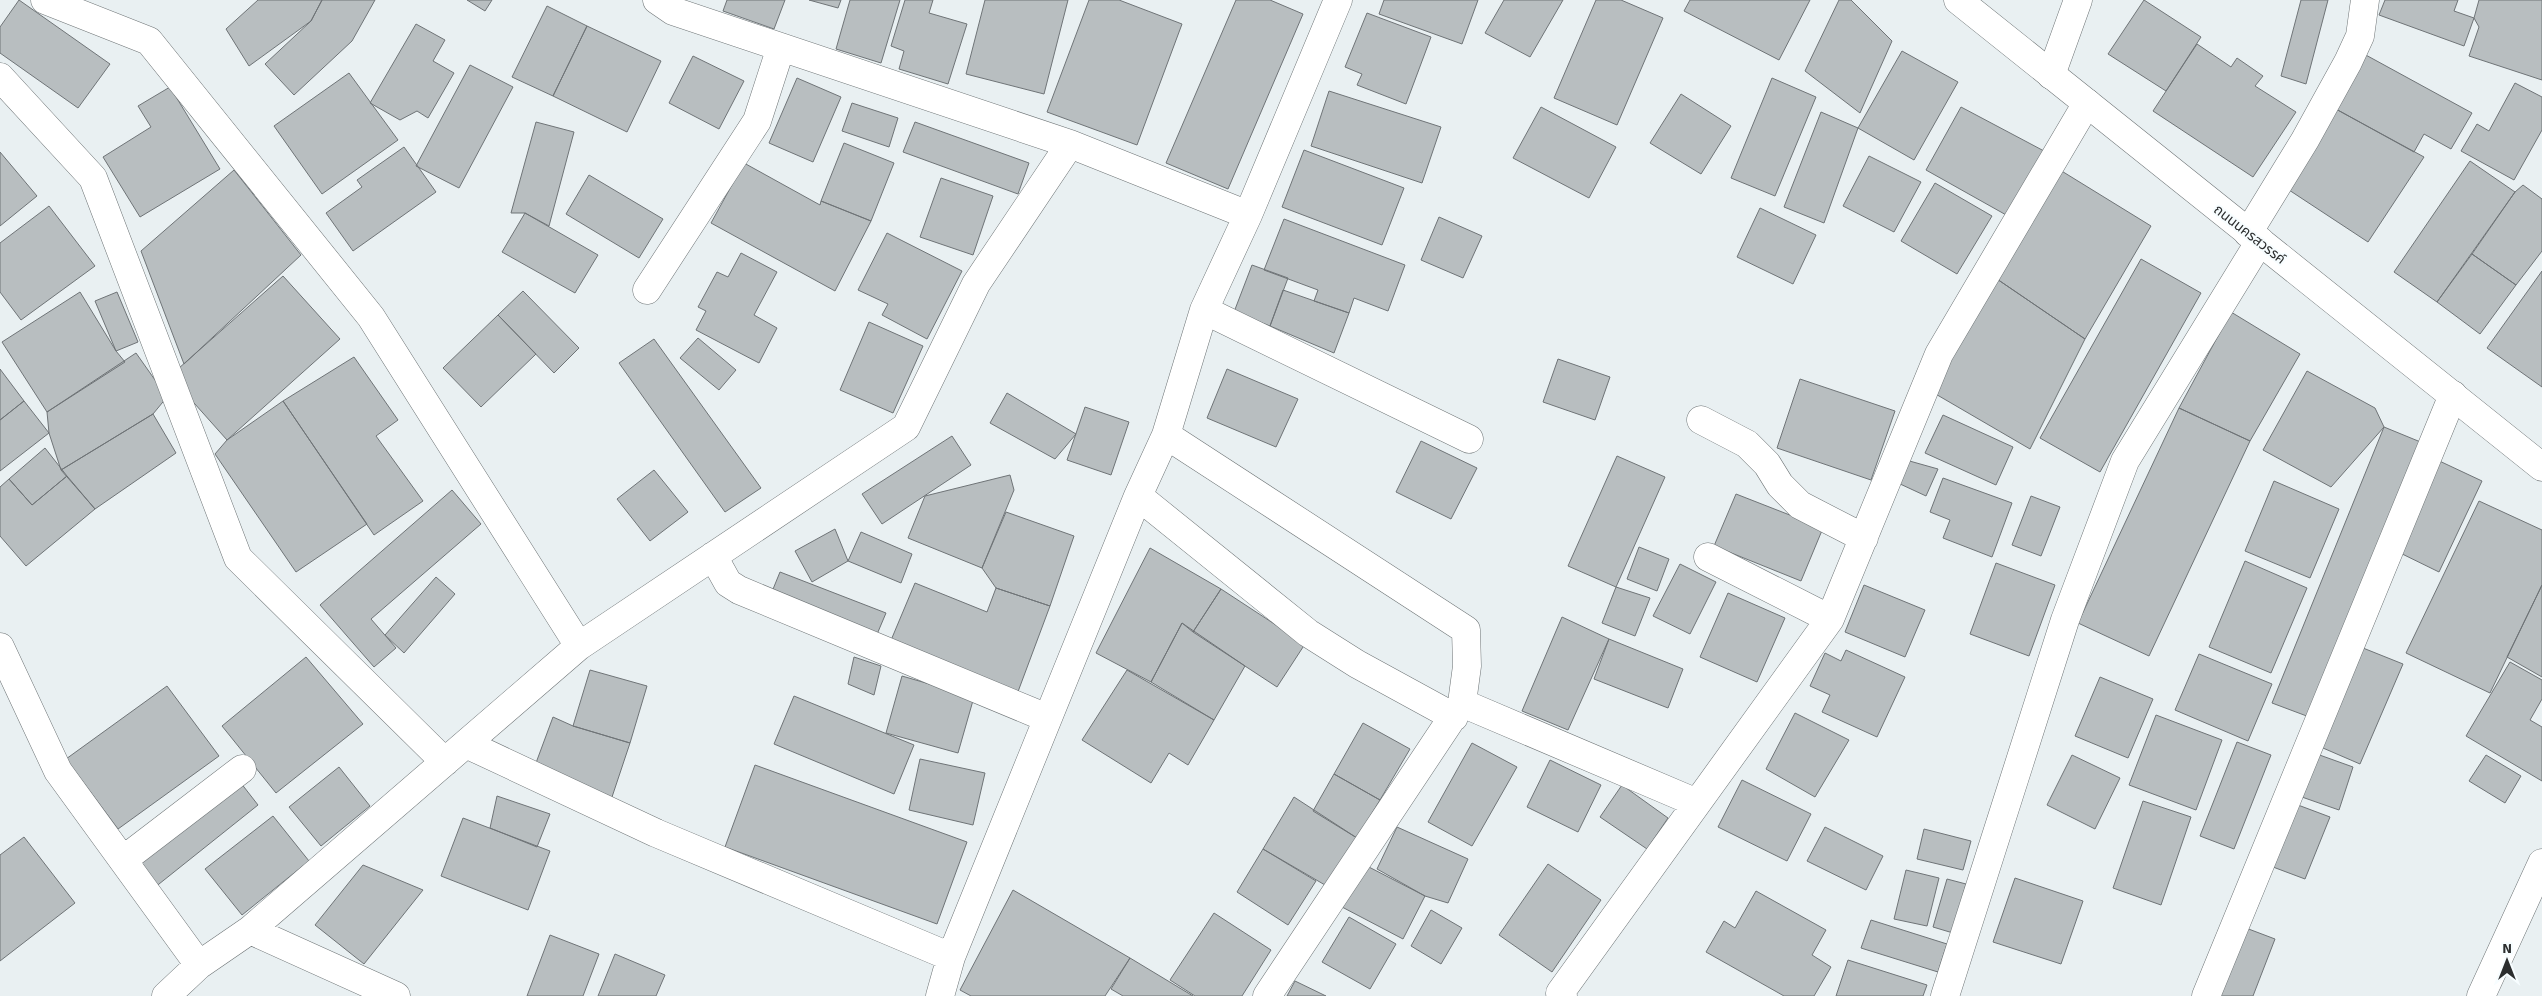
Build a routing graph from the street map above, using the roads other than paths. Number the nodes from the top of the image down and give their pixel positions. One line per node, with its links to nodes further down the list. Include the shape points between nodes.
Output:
1 (45, 0): 26 (street, via 150,41 371,317)
2 (657, 0): 7 (street, via 673,11)
3 (1338, 0): 12 (street)
4 (1958, 0): 8 (street, ถนนนครสวรรค์)
5 (2078, 0): 8 (street)
6 (2365, 0): 13 (street, via 2360,36 2348,62)
7 (781, 48): 11 (street); 14 (street, via 757,121)
8 (2051, 74): 10 (street, ถนนนครสวรรค์)
9 (0, 77): 31 (street, via 94,178 238,558)
10 (2086, 103): 13 (street, ถนนนครสวรรค์); 22 (street, via 1939,354)
11 (1070, 144): 12 (street); 23 (street, via 976,284 906,427)
12 (1248, 215): 15 (street)
13 (2254, 237): 16 (street, ถนนนครสวรรค์); 44 (street, via 2125,461 2065,620)
14 (647, 290)
15 (1204, 310): 18 (street); 19 (street)
16 (2453, 395): 20 (street, ถนนนครสวรรค์); 45 (street)
17 (1701, 420): 22 (street, via 1747,444 1800,505)
18 (1166, 435): 21 (street); 28 (street, via 1466,630 1467,666)
19 (1469, 439)
20 (2542, 467)
21 (1138, 496): 28 (street, via 1308,633 1357,664); 29 (street)
22 (1864, 538): 25 (street)
23 (713, 556): 26 (street); 29 (street, via 728,583 739,590)
24 (1708, 558): 25 (street)
25 (1830, 619): 33 (street)
26 (579, 646): 30 (street)
27 (0, 647): 34 (street, via 58,771)
28 (1458, 710): 33 (street); 42 (street)
29 (1047, 718): 37 (street)
30 (466, 744): 31 (street); 37 (street, via 656,833)
31 (445, 762): 36 (street)
32 (242, 769): 34 (street)
33 (1697, 804): 43 (street, via 1560,993)
34 (123, 860): 38 (street)
35 (2542, 863): 46 (street)
36 (250, 930): 38 (street); 41 (street)
37 (951, 957): 39 (street)
38 (199, 965): 40 (street)
39 (942, 995)
40 (166, 996)
41 (396, 996)
42 (1267, 996)
43 (1563, 996)
44 (1944, 996)
45 (2206, 996)
46 (2481, 996)

